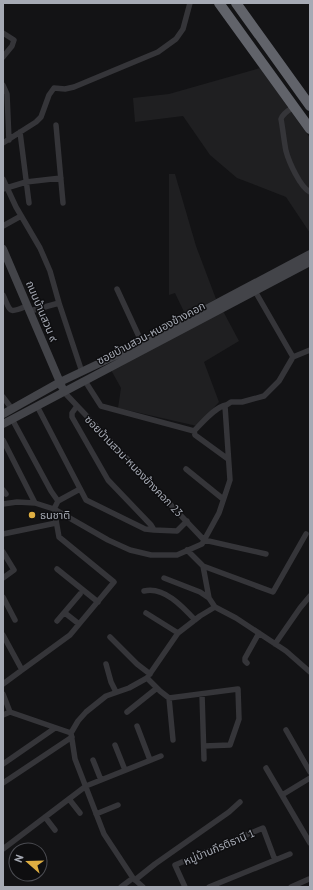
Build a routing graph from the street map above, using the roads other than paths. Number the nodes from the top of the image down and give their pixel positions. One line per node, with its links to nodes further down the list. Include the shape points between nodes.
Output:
1 (190, 3): 11 (street, via 183,28 176,39 158,52 74,87 54,88 40,117)
2 (219, 3): 8 (highway)
3 (236, 3): 7 (highway)
4 (3, 33): 5 (street, via 14,40)
5 (3, 57)
6 (3, 85): 12 (street, via 7,94)
7 (310, 106)
8 (294, 107): 10 (highway); 18 (street, via 281,119 287,152 299,181)
9 (56, 125): 14 (street)
10 (310, 129)
11 (20, 132): 12 (street); 16 (street)
12 (9, 140): 13 (street)
13 (3, 143)
14 (61, 178): 16 (street); 20 (street)
15 (3, 179): 17 (street)
16 (26, 182): 17 (street); 19 (street)
17 (5, 188): 21 (street)
18 (310, 192)
19 (29, 203)
20 (63, 203)
21 (21, 216): 22 (street); 29 (street, via 45,259)
22 (3, 226)
23 (3, 249): 30 (main road, ถนนบ้านสวน ๙)
24 (310, 254): 31 (main road, ซอยบ้านสวน-หนองข้างคอก)
25 (310, 262): 27 (main road, ซอยบ้านสวน-หนองข้างคอก)
26 (117, 289): 31 (street)
27 (255, 291): 33 (street); 35 (main road, ซอยบ้านสวน-หนองข้างคอก)
28 (3, 295): 30 (street, via 11,310)
29 (59, 303): 30 (street); 34 (street)
30 (28, 308): 36 (main road, ถนนบ้านสวน ๙)
31 (142, 342): 34 (main road, ซอยบ้านสวน-หนองข้างคอก)
32 (310, 350): 33 (street)
33 (292, 357): 41 (street, via 279,381 264,396 231,402)
34 (82, 372): 36 (main road, ซอยบ้านสวน-หนองข้างคอก)
35 (84, 381): 37 (main road, ซอยบ้านสวน-หนองข้างคอก); 46 (street, via 101,406)
36 (60, 382): 37 (main road, ถนนบ้านสวน ๙); 42 (main road, ซอยบ้านสวน-หนองข้างคอก)
37 (64, 392): 39 (main road, ซอยบ้านสวน-หนองข้างคอก); 40 (street, ซอยบ้านสวน-หนองข้างคอก 23)
38 (3, 397): 42 (street)
39 (37, 406): 44 (main road, ซอยบ้านสวน-หนองข้างคอก); 50 (street)
40 (77, 406): 56 (street, ซอยบ้านสวน-หนองข้างคอก 23); 58 (street, via 72,417 108,480)
41 (226, 407): 46 (street, via 217,408); 48 (street)
42 (12, 410): 43 (main road, ซอยบ้านสวน-หนองข้างคอก)
43 (3, 414)
44 (12, 419): 45 (main road, ซอยบ้านสวน-หนองข้างคอก); 52 (street)
45 (3, 424)
46 (194, 431): 48 (street, via 195,435)
47 (3, 440): 53 (street)
48 (228, 459): 51 (street, via 230,480)
49 (186, 469): 51 (street)
50 (80, 489): 52 (street); 58 (street, via 86,500)
51 (223, 499): 61 (street, via 219,513)
52 (58, 501): 55 (street)
53 (35, 503): 54 (street); 55 (street)
54 (3, 504)
55 (54, 509): 57 (street); 62 (street, via 130,550 151,555 177,555)
56 (187, 522): 58 (street, via 177,532); 61 (street, ซอยบ้านสวน-หนองข้างคอก 23)
57 (56, 523): 59 (street); 74 (street, via 58,537 114,582)
58 (154, 530)
59 (3, 534)
60 (306, 534): 65 (street, via 273,592)
61 (204, 540): 62 (street, via 202,544); 64 (street)
62 (187, 550): 65 (street)
63 (3, 552): 67 (street, via 14,570)
64 (266, 554)
65 (203, 566): 73 (street)
66 (57, 569): 74 (street)
67 (3, 578)
68 (164, 578): 73 (street)
69 (144, 591): 79 (street, via 150,590 165,595 184,608)
70 (80, 594): 76 (street)
71 (310, 596): 86 (street)
72 (3, 597): 78 (street)
73 (209, 598): 75 (street)
74 (98, 602): 81 (street)
75 (215, 607): 79 (street); 83 (street)
76 (65, 613): 80 (street); 81 (street)
77 (146, 613): 82 (street)
78 (15, 620)
79 (195, 620): 82 (street)
80 (57, 621)
81 (78, 624): 89 (street, via 70,635)
82 (178, 633): 91 (street)
83 (259, 633): 86 (street); 87 (street, via 245,658)
84 (3, 635): 89 (street)
85 (110, 637): 91 (street)
86 (275, 644): 90 (street)
87 (247, 663)
88 (106, 664): 94 (street)
89 (22, 670): 92 (street)
90 (310, 672)
91 (148, 676): 93 (street); 94 (street, via 129,688)
92 (3, 684)
93 (157, 688): 97 (street); 99 (street)
94 (116, 692): 104 (street, via 106,696 86,712 78,721)
95 (3, 694): 98 (street)
96 (202, 694): 97 (street); 107 (street); 107 (street, via 238,689 239,719 230,745)
97 (169, 698): 105 (street)
98 (10, 712): 100 (street); 102 (street)
99 (126, 712)
100 (3, 715)
101 (137, 726): 111 (street)
102 (56, 728): 104 (street); 112 (street)
103 (286, 730): 115 (street)
104 (72, 735): 118 (street); 119 (street, via 75,759)
105 (173, 740)
106 (115, 745): 114 (street)
107 (204, 746): 109 (street)
108 (161, 756): 111 (street)
109 (204, 759)
110 (94, 760): 117 (street)
111 (150, 760): 114 (street)
112 (3, 764)
113 (266, 768): 120 (street)
114 (125, 770): 117 (street)
115 (310, 772)
116 (310, 778): 120 (street)
117 (101, 780): 119 (street)
118 (3, 783)
119 (86, 786): 121 (street); 125 (street)
120 (282, 795): 128 (street)
121 (69, 799): 124 (street); 126 (street)
122 (240, 802): 132 (street)
123 (118, 805): 125 (street)
124 (80, 813)
125 (96, 814): 132 (street, via 104,834)
126 (45, 817): 127 (street); 129 (street)
127 (55, 830)
128 (310, 843)
129 (3, 849)
130 (290, 854): 131 (street)
131 (275, 860): 136 (street, หมู่บ้านกีรติธานี 1, via 263,828 175,865); 137 (street)
132 (134, 879): 134 (street); 135 (street)
133 (309, 880): 138 (street)
134 (122, 887)
135 (143, 887)
136 (184, 887)
137 (209, 887)
138 (291, 887)

